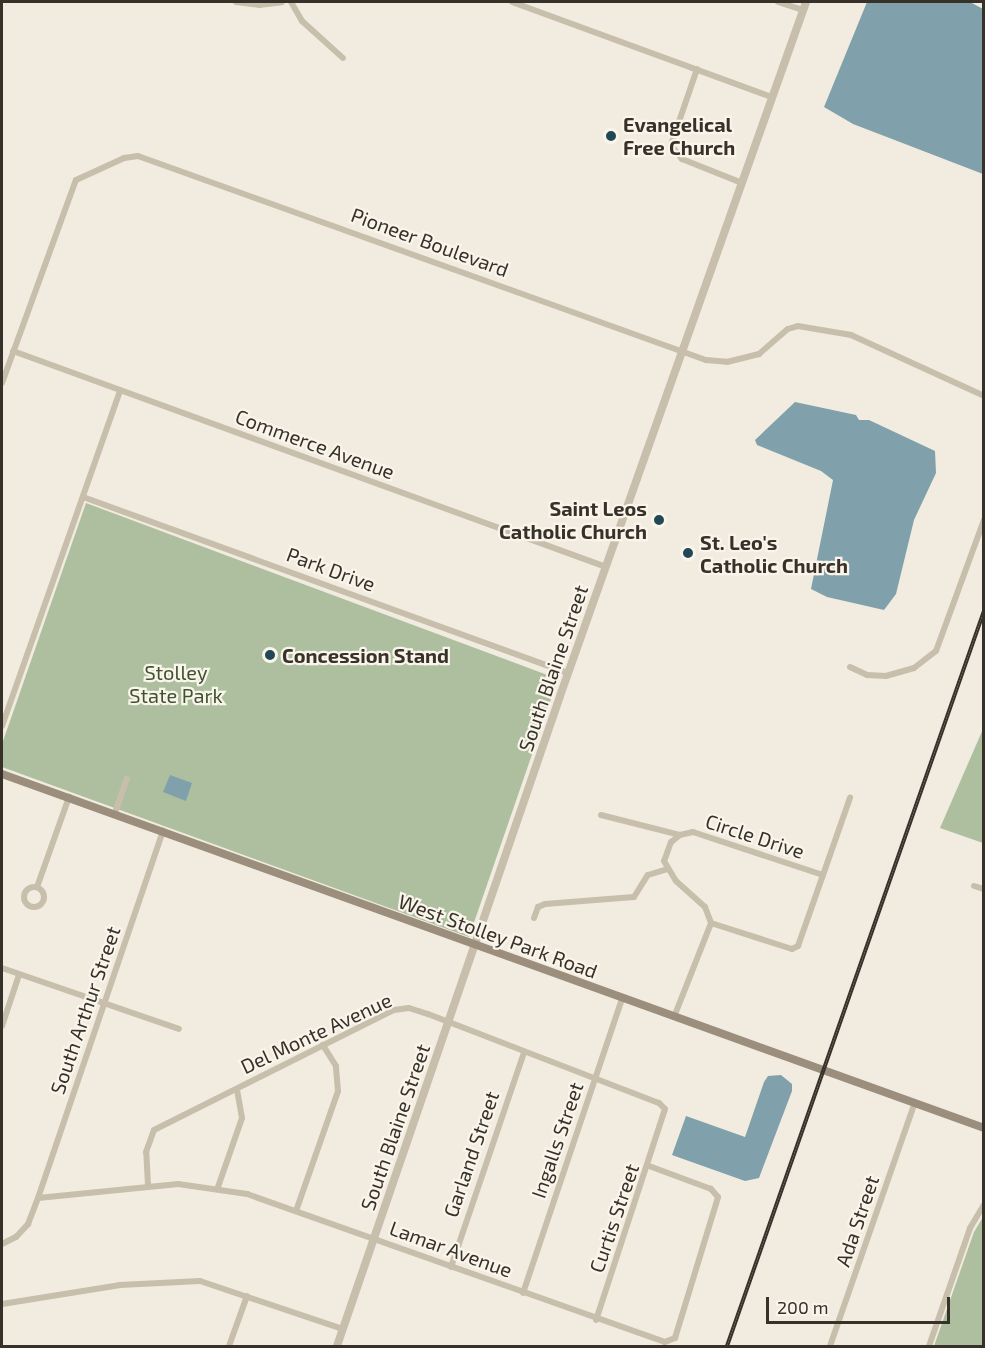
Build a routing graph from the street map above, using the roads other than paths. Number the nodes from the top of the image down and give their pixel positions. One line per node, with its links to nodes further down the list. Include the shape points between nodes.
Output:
1 (236, 2): 2 (street)
2 (282, 2)
3 (291, 2): 8 (street, via 302,21)
4 (512, 2): 9 (street)
5 (778, 2): 7 (street)
6 (806, 2): 7 (street, South Blaine Street)
7 (802, 10): 10 (street, South Blaine Street)
8 (343, 58)
9 (697, 69): 10 (street); 11 (street, via 671,145 682,159)
10 (772, 97): 11 (street, South Blaine Street)
11 (742, 183): 13 (street, South Blaine Street)
12 (13, 351): 13 (street, Pioneer Boulevard, via 75,180 124,158 138,156); 14 (street, Pioneer Boulevard); 15 (street, Commerce Avenue)
13 (682, 352): 16 (street, Pioneer Boulevard, via 706,360 744,359 759,354 788,329 798,326 851,335); 19 (street, South Blaine Street)
14 (2, 383)
15 (120, 390): 17 (street); 19 (street, Commerce Avenue)
16 (984, 396)
17 (83, 497): 21 (street, Park Drive); 22 (street)
18 (984, 520): 20 (street, via 936,651 914,668 886,676 867,675)
19 (606, 567): 21 (street, South Blaine Street)
20 (850, 667)
21 (568, 673): 38 (street, South Blaine Street)
22 (2, 726)
23 (2, 774): 25 (main road, West Stolley Park Road)
24 (127, 779): 27 (street)
25 (69, 797): 27 (main road, West Stolley Park Road); 34 (street)
26 (850, 798): 32 (street, Circle Drive)
27 (114, 813): 29 (main road, West Stolley Park Road)
28 (601, 815): 30 (street)
29 (163, 831): 38 (main road, West Stolley Park Road); 42 (street, South Arthur Street)
30 (680, 835): 31 (street, Circle Drive, via 666,851 664,861); 32 (street, Circle Drive, via 693,832)
31 (668, 869): 36 (street, via 648,876 633,897 545,904 538,907); 37 (street, via 705,907)
32 (823, 875): 37 (street, Circle Drive, via 798,946 792,949)
33 (974, 886): 35 (street)
34 (37, 887)
35 (984, 889)
36 (534, 918)
37 (711, 923): 43 (street)
38 (475, 945): 41 (main road, West Stolley Park Road); 44 (street, South Blaine Street)
39 (2, 968): 40 (street)
40 (19, 975): 42 (street); 45 (street)
41 (622, 998): 43 (main road, West Stolley Park Road); 49 (street, Ingalls Street)
42 (105, 1005): 46 (street); 57 (street, South Arthur Street)
43 (674, 1017): 51 (main road, West Stolley Park Road)
44 (448, 1023): 47 (street, Del Monte Avenue, via 409,1008 394,1010); 48 (street, Del Monte Avenue); 60 (street, South Blaine Street)
45 (2, 1026)
46 (179, 1029)
47 (323, 1046): 50 (street, Del Monte Avenue); 59 (street, via 336,1066 338,1091)
48 (524, 1052): 49 (street, Del Monte Avenue); 62 (street, Garland Street)
49 (595, 1080): 52 (street, Del Monte Avenue, via 659,1103 665,1109); 63 (street, Ingalls Street)
50 (237, 1089): 55 (street, Del Monte Avenue, via 154,1130 146,1152); 56 (street, via 243,1111)
51 (914, 1105): 53 (main road, West Stolley Park Road); 70 (street, Ada Street)
52 (663, 1126): 54 (street, Curtis Street)
53 (984, 1128)
54 (650, 1166): 66 (street, Curtis Street); 66 (street, Lamar Avenue, via 711,1189 718,1197 675,1338 663,1342)
55 (148, 1185): 56 (street, Lamar Avenue); 57 (street, Lamar Avenue)
56 (218, 1187): 59 (street, Lamar Avenue)
57 (38, 1198): 61 (street, via 28,1224)
58 (984, 1205): 71 (street, via 970,1228)
59 (296, 1211): 60 (street, Lamar Avenue)
60 (374, 1239): 62 (street, Lamar Avenue); 67 (street, South Blaine Street)
61 (2, 1244)
62 (451, 1267): 63 (street, Lamar Avenue)
63 (523, 1293): 66 (street, Lamar Avenue)
64 (247, 1296): 65 (street, via 200,1281 176,1280); 67 (street); 68 (street)
65 (2, 1304)
66 (596, 1320)
67 (343, 1329): 69 (street, South Blaine Street)
68 (229, 1347)
69 (337, 1347)
70 (830, 1347)
71 (929, 1347)

